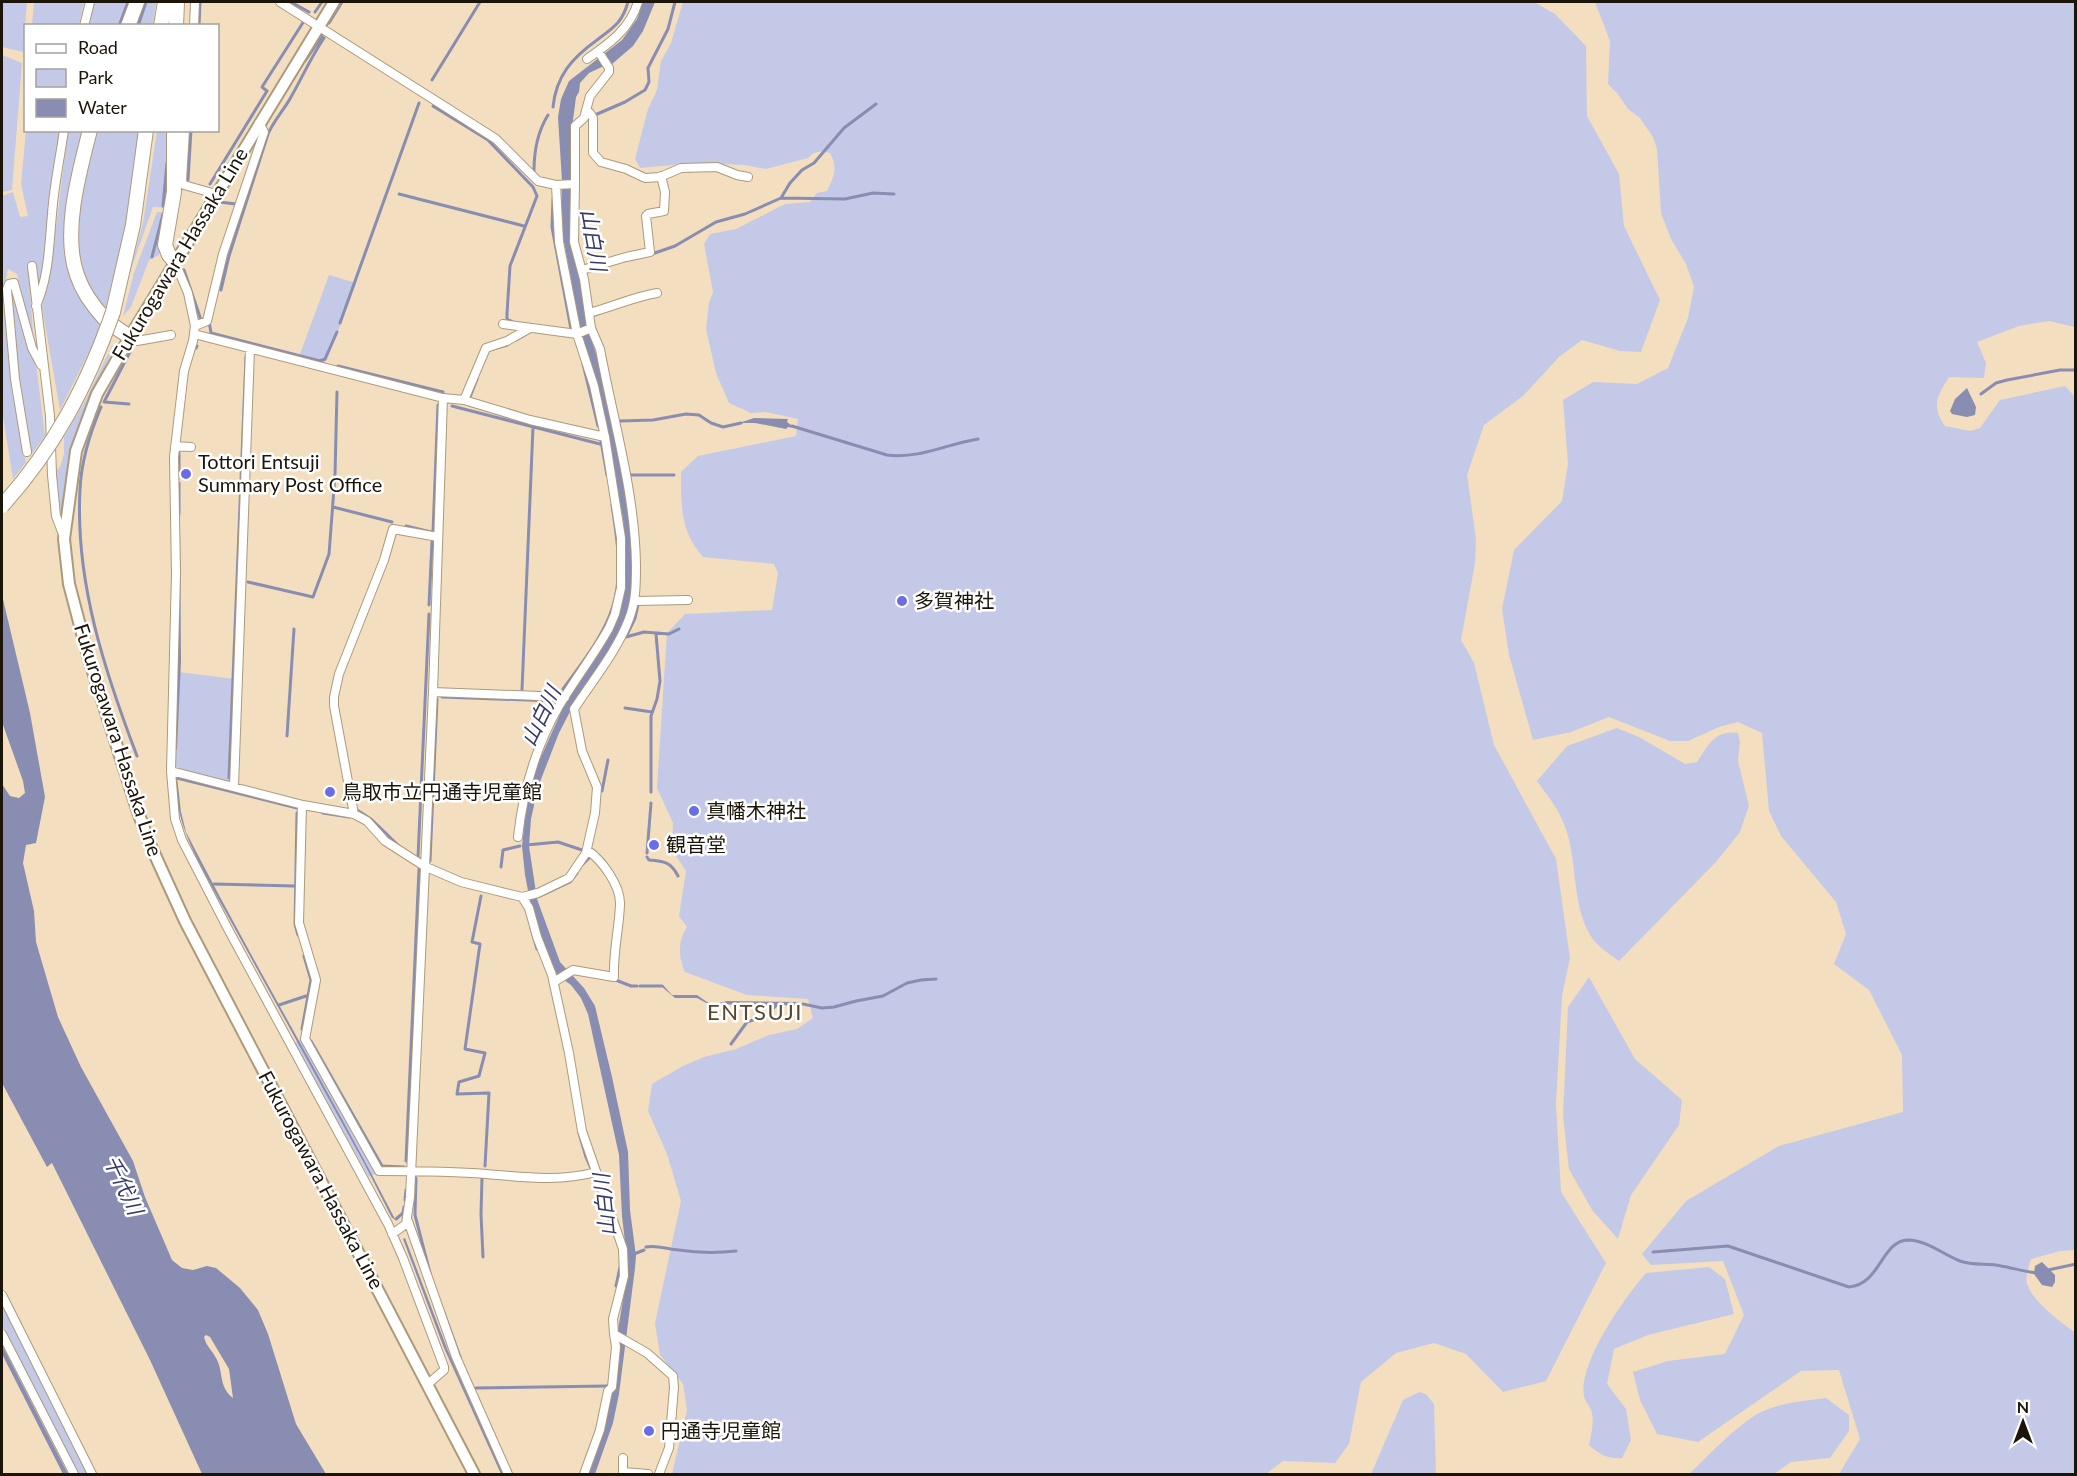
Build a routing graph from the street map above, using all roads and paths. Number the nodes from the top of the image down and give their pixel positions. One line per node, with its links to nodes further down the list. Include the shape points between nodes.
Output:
1 (90, 2): 9 (street)
2 (137, 2): 10 (highway)
3 (165, 2): 11 (highway)
4 (177, 2): 12 (highway)
5 (195, 2): 13 (street)
6 (280, 2): 14 (street)
7 (334, 2): 14 (main road, Fukurogawara Hassaka Line)
8 (638, 2): 15 (street, via 617,37)
9 (84, 24)
10 (129, 24)
11 (161, 24)
12 (176, 24)
13 (194, 24)
14 (320, 25): 18 (main road, Fukurogawara Hassaka Line); 27 (street, via 496,139 538,181)
15 (598, 51): 16 (street); 17 (street, via 609,72 590,96)
16 (587, 59)
17 (586, 111): 24 (street, via 593,118 596,158 645,178); 26 (street, via 575,126)
18 (259, 123): 28 (main road, Fukurogawara Hassaka Line); 38 (street, via 264,132 226,243 207,321)
19 (64, 132): 33 (street, via 45,286)
20 (89, 132): 41 (highway, via 73,214 75,267 91,302 105,320)
21 (146, 132): 50 (highway, bridge, via 133,225 113,312 97,358 58,434)
22 (174, 132): 29 (highway, via 174,192 165,245)
23 (185, 132): 28 (street, via 184,185)
24 (661, 176): 25 (street, via 681,168 717,167); 31 (street, via 664,211 646,216 650,252)
25 (748, 177)
26 (575, 184): 27 (street); 31 (street, via 574,242)
27 (556, 185): 39 (street, via 559,242)
28 (216, 194): 29 (main road, Fukurogawara Hassaka Line)
29 (175, 262): 38 (street, via 188,292); 41 (main road, Fukurogawara Hassaka Line)
30 (32, 266): 33 (street)
31 (582, 270): 34 (street)
32 (657, 293): 34 (street)
33 (36, 307): 43 (street)
34 (589, 313): 37 (street)
35 (503, 324): 36 (street)
36 (530, 328): 39 (street); 45 (street, via 486,348)
37 (591, 328): 39 (street); 54 (street, via 600,349 631,496 636,540)
38 (195, 330): 42 (street); 47 (street, via 184,371)
39 (578, 333): 46 (street)
40 (171, 335): 41 (street, via 137,341)
41 (129, 337): 52 (main road, Fukurogawara Hassaka Line, via 97,394 76,451)
42 (250, 349): 44 (street); 58 (street)
43 (44, 371): 49 (street, via 32,348 14,283 9,284 15,379); 52 (street, via 56,516)
44 (443, 398): 45 (street); 51 (street)
45 (464, 400): 46 (street)
46 (605, 437): 56 (street, via 621,538 621,588 609,628)
47 (175, 446): 48 (street); 57 (street)
48 (191, 447)
49 (27, 452)
50 (2, 506)
51 (438, 537): 55 (street); 60 (street, via 393,529 339,674 334,706)
52 (64, 539): 73 (main road, Fukurogawara Hassaka Line, via 69,584 88,656 149,842 185,921)
53 (688, 600): 54 (street)
54 (635, 601): 62 (street, via 617,644 574,709 582,751 597,787)
55 (433, 692): 56 (street); 63 (street)
56 (565, 696): 61 (street, via 532,766)
57 (171, 771): 58 (street); 69 (street, via 175,819 182,840)
58 (234, 786): 59 (street)
59 (302, 805): 60 (street); 66 (street, via 299,923 316,980 305,1039 379,1171)
60 (354, 814): 63 (street, via 367,820 385,841)
61 (518, 837)
62 (587, 850): 64 (street, via 569,878); 65 (street, via 601,861 620,903 614,977 573,970)
63 (424, 866): 64 (street, via 461,882); 66 (street)
64 (524, 896): 65 (street)
65 (554, 982): 67 (street, via 582,1131)
66 (412, 1172): 67 (street, via 570,1177); 68 (street)
67 (596, 1172): 72 (street, via 625,1260 613,1319)
68 (408, 1221): 69 (street); 78 (street, via 456,1357)
69 (392, 1234): 73 (street, via 444,1367)
70 (2, 1295): 76 (street)
71 (2, 1334): 75 (street)
72 (615, 1334): 79 (street, via 612,1387); 81 (street, via 647,1353 673,1377 669,1448)
73 (428, 1384): 77 (main road, Fukurogawara Hassaka Line)
74 (623, 1458): 80 (street, via 622,1472)
75 (74, 1474)
76 (93, 1474)
77 (474, 1474)
78 (508, 1474)
79 (584, 1474)
80 (648, 1474)
81 (659, 1474)

